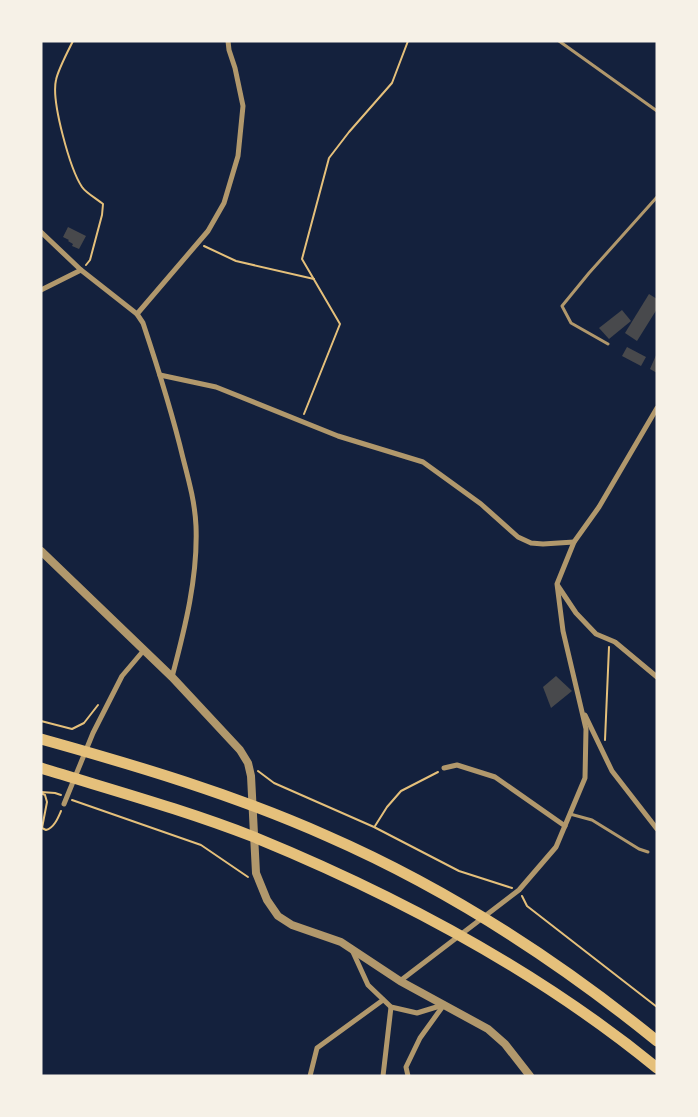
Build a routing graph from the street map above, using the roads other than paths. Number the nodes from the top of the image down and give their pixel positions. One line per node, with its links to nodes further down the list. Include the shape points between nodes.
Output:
1 (228, 41): 8 (street, via 243,106 238,156 224,203 208,231)
2 (559, 41): 3 (lane)
3 (657, 111)
4 (657, 197): 9 (lane, via 562,306 571,323)
5 (41, 232): 6 (street)
6 (81, 270): 7 (street); 8 (street)
7 (41, 290)
8 (138, 314): 10 (street)
9 (608, 344)
10 (160, 374): 12 (street, via 216,387 338,436 423,462 482,504 518,537 531,543); 16 (street, via 192,492 196,527 186,622)
11 (657, 408): 12 (street, via 599,507)
12 (574, 542): 14 (street)
13 (41, 551): 15 (street)
14 (557, 584): 17 (street, via 576,613 596,634 615,642); 18 (street, via 563,631)
15 (144, 650): 16 (street); 22 (street, via 122,676 92,733)
16 (172, 677): 27 (street, via 231,738 248,763 254,865 259,884 272,908 285,921)
17 (657, 677)
18 (580, 705): 23 (street, via 586,729 585,778); 25 (street, via 612,771)
19 (41, 738): 32 (highway, via 203,787 327,835 406,873 554,962)
20 (41, 768): 33 (highway, via 170,807 253,837 376,891 495,954 570,1003)
21 (444, 768): 24 (street, via 457,765 495,777)
22 (64, 804)
23 (570, 814): 24 (street); 26 (lane, via 592,820)
24 (565, 826): 28 (street, via 556,847 519,890)
25 (657, 829)
26 (648, 852)
27 (352, 948): 28 (street); 29 (street, via 368,986)
28 (400, 980): 30 (street)
29 (383, 1000): 31 (street); 34 (street, via 317,1048)
30 (443, 1006): 31 (street, via 416,1013); 36 (street, via 420,1038 406,1066); 37 (street, via 499,1037)
31 (391, 1007): 35 (street)
32 (657, 1041)
33 (657, 1068)
34 (310, 1076)
35 (383, 1076)
36 (408, 1076)
37 (530, 1076)

